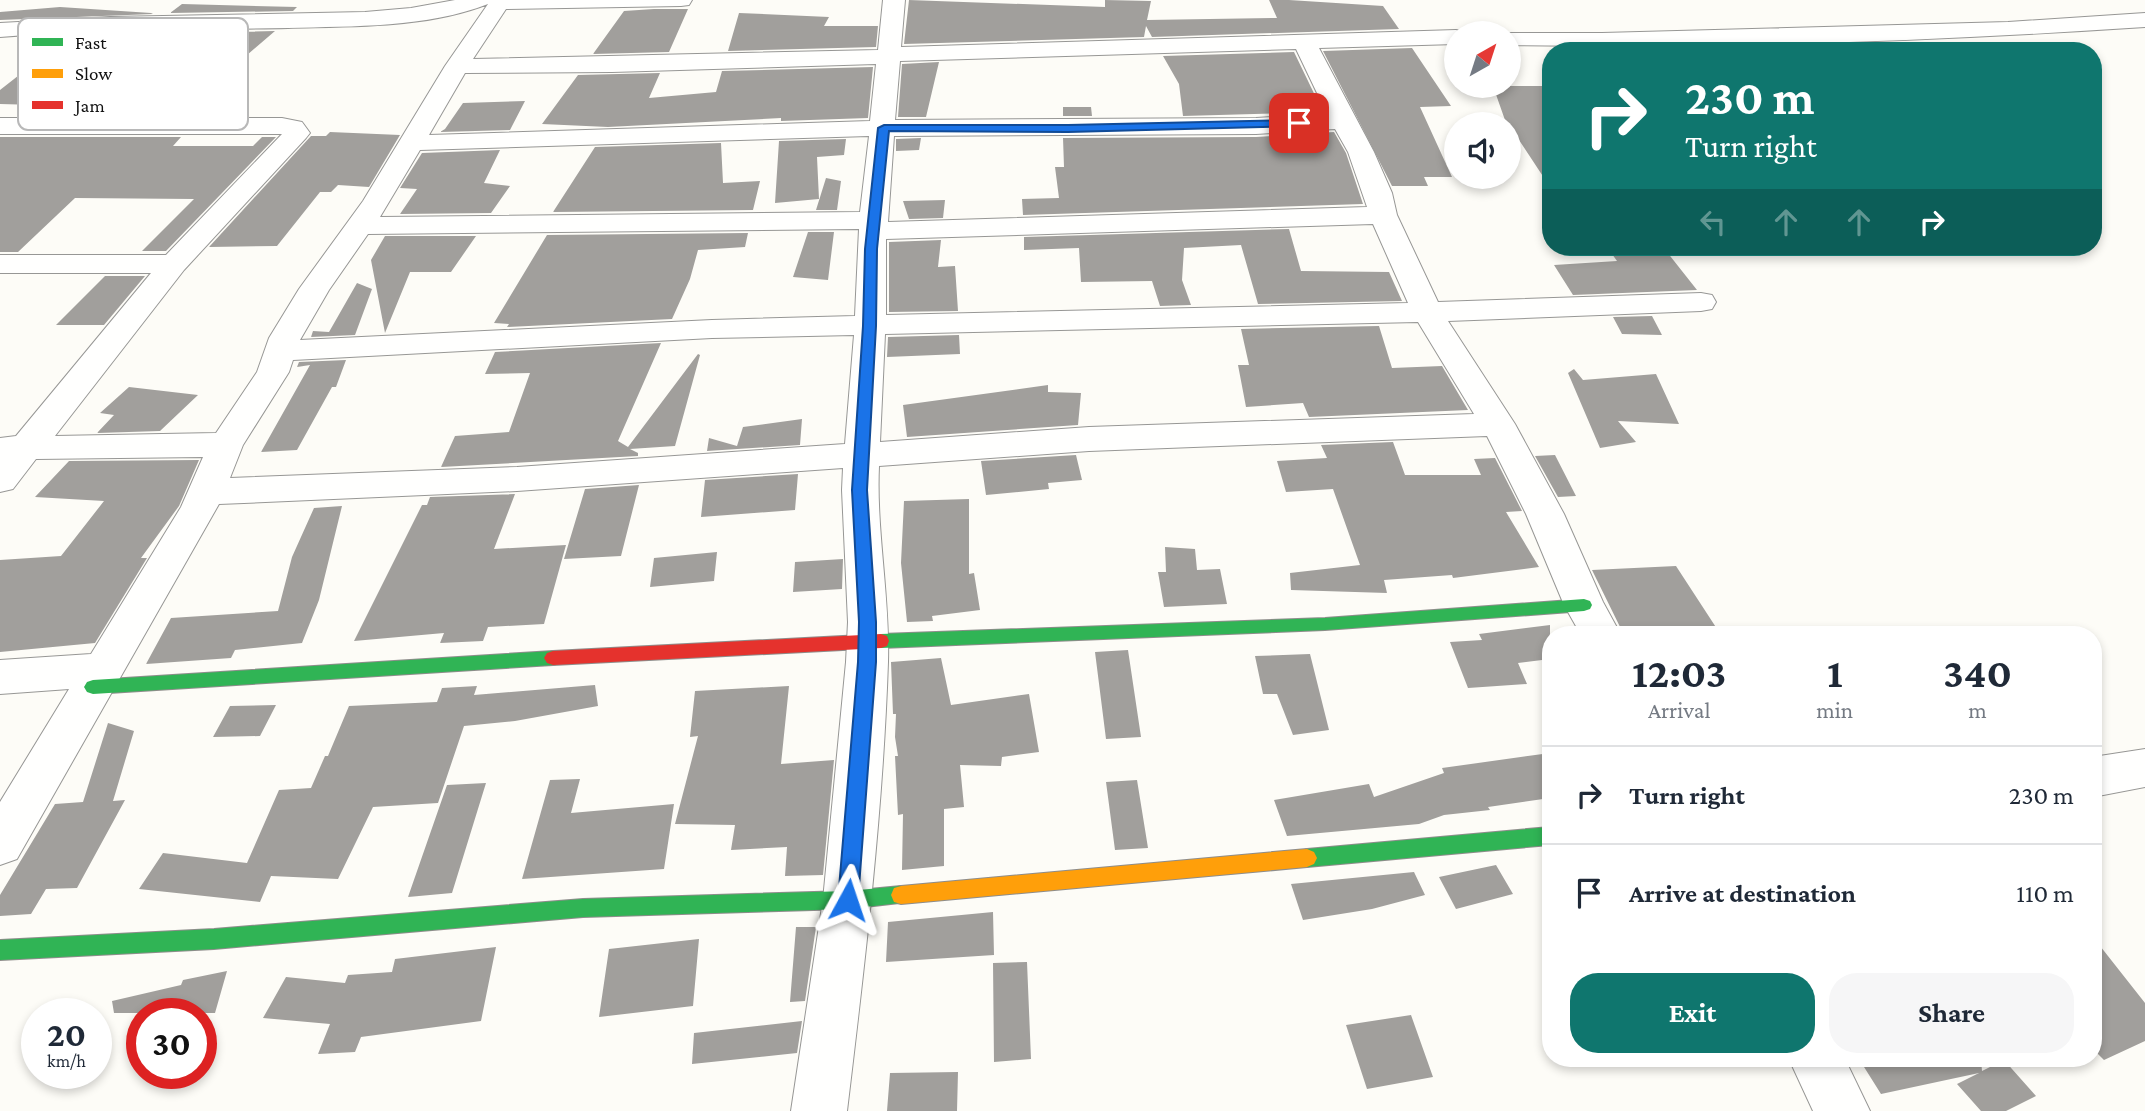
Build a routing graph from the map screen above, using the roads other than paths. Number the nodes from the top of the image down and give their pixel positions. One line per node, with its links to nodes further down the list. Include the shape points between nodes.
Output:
1 (681, 0): 3 (street)
2 (894, 0): 11 (street)
3 (493, 1): 5 (street, via 385,19); 12 (street)
4 (2145, 20): 9 (street, via 2008,29)
5 (248, 21)
6 (18, 29): 7 (street)
7 (0, 30)
8 (1444, 37): 10 (street)
9 (1521, 38)
10 (1305, 43): 11 (street); 13 (street)
11 (890, 56): 12 (street); 17 (street)
12 (457, 66): 18 (street)
13 (1343, 121): 17 (street, via 1256,126); 19 (street, via 1361,152)
14 (0, 125): 15 (street)
15 (18, 125)
16 (248, 126): 23 (street, via 293,127 297,133)
17 (884, 128): 18 (street); 21 (street)
18 (412, 143): 20 (street)
19 (1383, 215): 21 (street); 25 (street)
20 (360, 226): 21 (street); 27 (street, via 314,289)
21 (873, 226): 26 (street)
22 (0, 264): 23 (street)
23 (174, 264): 30 (street)
24 (1701, 302): 25 (street)
25 (1429, 312): 26 (street); 28 (street)
26 (870, 326): 27 (street, via 712,329); 31 (street)
27 (281, 351): 29 (street, via 273,372)
28 (1498, 424): 31 (street, via 1089,439); 34 (street, via 1545,514)
29 (226, 445): 30 (street); 33 (street)
30 (13, 448): 32 (street)
31 (862, 457): 33 (street, via 517,479); 36 (street)
32 (0, 480)
33 (205, 492): 38 (street)
34 (1584, 605): 35 (street); 36 (street, via 1325,624)
35 (1596, 626)
36 (867, 642): 38 (street); 43 (street)
37 (0, 677): 38 (street)
38 (98, 679): 42 (street)
39 (2145, 768): 40 (street)
40 (2102, 775)
41 (1542, 837): 43 (street)
42 (0, 844)
43 (848, 900): 44 (street, via 583,908 214,939); 46 (street)
44 (0, 950)
45 (1820, 1067): 47 (street)
46 (819, 1111)
47 (1842, 1111)

